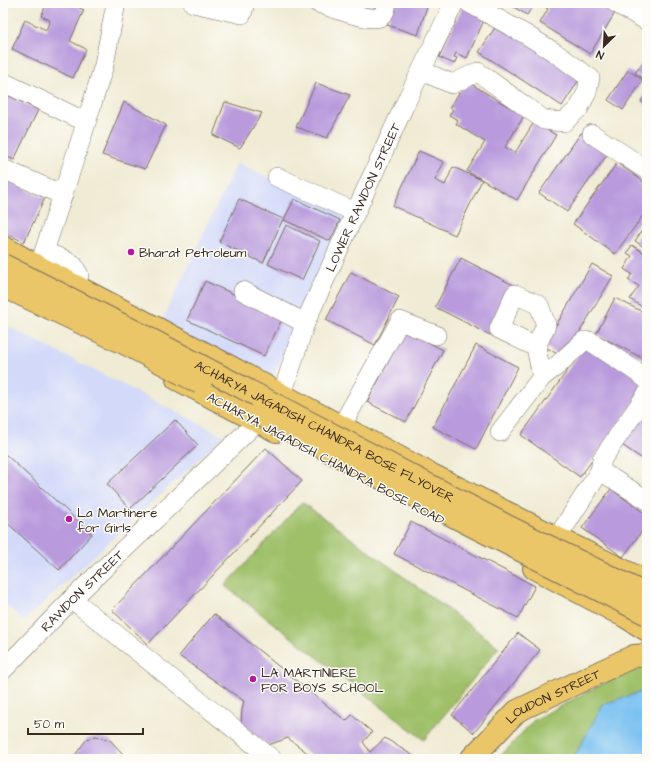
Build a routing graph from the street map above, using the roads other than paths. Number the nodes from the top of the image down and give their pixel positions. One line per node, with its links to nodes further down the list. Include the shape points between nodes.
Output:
1 (116, 3): 12 (street, via 104,65)
2 (193, 3): 3 (street, via 242,14)
3 (244, 3)
4 (318, 3): 5 (street, via 370,18 380,17 385,12)
5 (387, 3)
6 (454, 3): 10 (street, LOWER RAWDON STREET)
7 (469, 3): 10 (street, via 525,34 590,78 587,92 579,108 564,122 544,120 478,72 452,84)
8 (616, 3): 9 (street)
9 (647, 21)
10 (422, 71): 18 (street, LOWER RAWDON STREET)
11 (3, 82): 12 (street)
12 (86, 122): 17 (street)
13 (592, 134): 15 (street)
14 (3, 169): 17 (street)
15 (647, 170)
16 (277, 177): 18 (street)
17 (63, 196): 20 (street)
18 (355, 212): 27 (street, LOWER RAWDON STREET)
19 (3, 247): 20 (main road)
20 (42, 260): 25 (street); 33 (main road, via 76,286)
21 (3, 266): 41 (main road, ACHARYA JAGADISH CHANDRA BOSE FLYOVER, bridge)
22 (3, 286): 26 (main road, ACHARYA JAGADISH CHANDRA BOSE FLYOVER, bridge)
23 (3, 291): 25 (main road, ACHARYA JAGADISH CHANDRA BOSE ROAD); 26 (main road, bridge)
24 (242, 291): 27 (street)
25 (25, 302): 34 (main road, ACHARYA JAGADISH CHANDRA BOSE ROAD)
26 (64, 315): 43 (main road, ACHARYA JAGADISH CHANDRA BOSE FLYOVER, bridge, via 124,343 467,523)
27 (305, 323): 33 (street, LOWER RAWDON STREET)
28 (436, 335): 35 (street, via 400,321)
29 (536, 347): 30 (street)
30 (542, 377): 31 (street, via 587,340); 36 (street)
31 (647, 380)
32 (647, 394): 37 (street, via 602,459)
33 (282, 395): 34 (street, RAWDON STREET); 35 (main road)
34 (258, 422): 42 (street, RAWDON STREET); 44 (main road, ACHARYA JAGADISH CHANDRA BOSE ROAD)
35 (341, 427): 39 (main road)
36 (500, 432)
37 (600, 471): 38 (street); 39 (street)
38 (647, 500)
39 (557, 538): 40 (main road)
40 (647, 582)
41 (647, 595)
42 (72, 599): 46 (street, RAWDON STREET); 47 (street)
43 (647, 614)
44 (647, 630)
45 (647, 655): 48 (main road, LOUDON STREET, via 634,656 517,711)
46 (3, 670)
47 (272, 759)
48 (471, 759)

